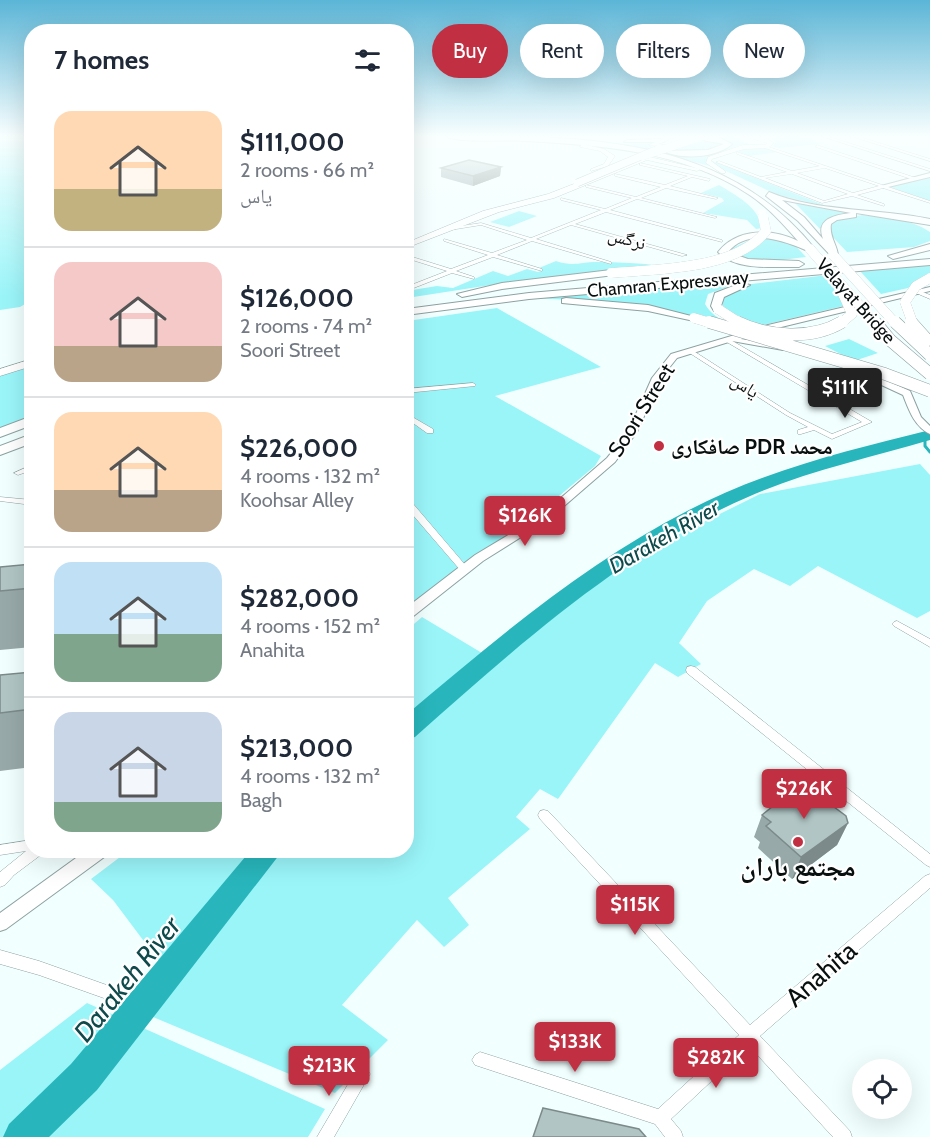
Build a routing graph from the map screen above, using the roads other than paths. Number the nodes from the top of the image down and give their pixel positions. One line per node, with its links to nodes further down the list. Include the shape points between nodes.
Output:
1 (553, 189): 21 (main road)
2 (568, 189): 21 (main road)
3 (599, 189): 15 (street)
4 (658, 189): 15 (street)
5 (678, 189): 16 (street)
6 (727, 189): 42 (highway, bridge, via 762,213 768,225 757,244 711,262)
7 (745, 189): 34 (highway, via 766,203)
8 (790, 189): 14 (street, via 828,202)
9 (838, 189): 14 (street)
10 (874, 189): 14 (street)
11 (893, 189): 18 (street)
12 (540, 190): 21 (main road)
13 (764, 190): 23 (highway, via 810,205 883,212); 37 (highway, Velayat Bridge, via 787,207)
14 (854, 195): 19 (street)
15 (636, 198): 20 (street); 22 (street)
16 (716, 198)
17 (563, 199): 20 (street)
18 (930, 202)
19 (882, 205)
20 (606, 210): 24 (street); 30 (street)
21 (483, 212): 26 (main road); 27 (main road)
22 (715, 217)
23 (930, 222)
24 (571, 224): 29 (street); 36 (street, نرگس)
25 (930, 229): 37 (highway, via 887,216 839,217 829,221 825,228)
26 (446, 230): 29 (street, via 481,224); 31 (main road)
27 (414, 236)
28 (446, 240): 35 (street)
29 (531, 240): 35 (street); 42 (street)
30 (720, 241)
31 (414, 243)
32 (930, 247): 38 (highway)
33 (930, 253): 38 (highway, Chamran Expressway)
34 (814, 254): 41 (highway, via 771,234 741,240 723,250 724,255 739,260); 48 (highway, Velayat Bridge, bridge)
35 (493, 255): 44 (street); 45 (street)
36 (684, 255)
37 (833, 255): 65 (highway, Velayat Bridge, bridge)
38 (892, 256): 41 (highway, Chamran Expressway)
39 (414, 259): 45 (street)
40 (930, 262): 43 (highway, Chamran Expressway)
41 (799, 264): 52 (highway, Chamran Expressway)
42 (610, 268): 52 (highway)
43 (853, 269): 48 (highway, bridge, via 733,287 719,295 716,306 734,321 764,330 804,334 826,331 852,314); 55 (highway, Chamran Expressway)
44 (540, 270)
45 (452, 271): 46 (street); 49 (street)
46 (472, 278)
47 (930, 278): 62 (highway, bridge, via 916,286 905,302 910,321)
48 (837, 281): 70 (highway, Velayat Bridge, bridge, via 890,340)
49 (414, 286)
50 (930, 290): 51 (street, Soori Street)
51 (918, 292): 53 (street); 57 (street, Soori Street)
52 (462, 294): 54 (highway, Chamran Expressway)
53 (930, 297)
54 (414, 300)
55 (478, 302): 56 (highway, Chamran Expressway); 73 (highway, bridge, via 613,304 694,318)
56 (414, 311)
57 (796, 322): 58 (street, Soori Street); 60 (street)
58 (771, 327): 59 (street, Soori Street); 60 (street)
59 (760, 330): 61 (street, Soori Street); 64 (street, via 761,335)
60 (783, 331): 64 (street, via 781,342)
61 (727, 340): 63 (street, Soori Street); 64 (street); 76 (street, یاس, via 868,422 832,437)
62 (930, 343)
63 (690, 351): 76 (street, یاس); 88 (street, Soori Street, via 674,356 663,368 620,451 544,518)
64 (796, 353): 77 (street, via 895,385 909,395 917,418)
65 (930, 355)
66 (24, 357): 67 (main road)
67 (0, 365)
68 (24, 365): 69 (main road)
69 (0, 373)
70 (930, 374)
71 (473, 385): 72 (street)
72 (414, 390)
73 (930, 391)
74 (414, 420): 78 (street)
75 (24, 423): 80 (highway)
76 (814, 428): 79 (street)
77 (929, 430)
78 (429, 431)
79 (801, 432)
80 (0, 433)
81 (24, 441): 82 (highway)
82 (0, 451)
83 (24, 470): 84 (street)
84 (18, 473)
85 (0, 499): 86 (street)
86 (24, 502)
87 (414, 510): 88 (street)
88 (464, 569): 89 (street, Soori Street)
89 (414, 609)
90 (897, 624): 91 (street)
91 (930, 644)
92 (691, 670): 98 (street)
93 (544, 814): 104 (street)
94 (24, 846): 95 (street)
95 (0, 850)
96 (27, 858): 100 (street)
97 (90, 858): 101 (street)
98 (930, 861)
99 (930, 879): 104 (street, Anahita)
100 (0, 881)
101 (0, 922)
102 (0, 957): 103 (street)
103 (115, 996)
104 (750, 1035): 107 (street, Anahita); 110 (street)
105 (480, 1060): 107 (street)
106 (362, 1074): 108 (street)
107 (660, 1118): 109 (street)
108 (325, 1137)
109 (675, 1137)
110 (844, 1137)

